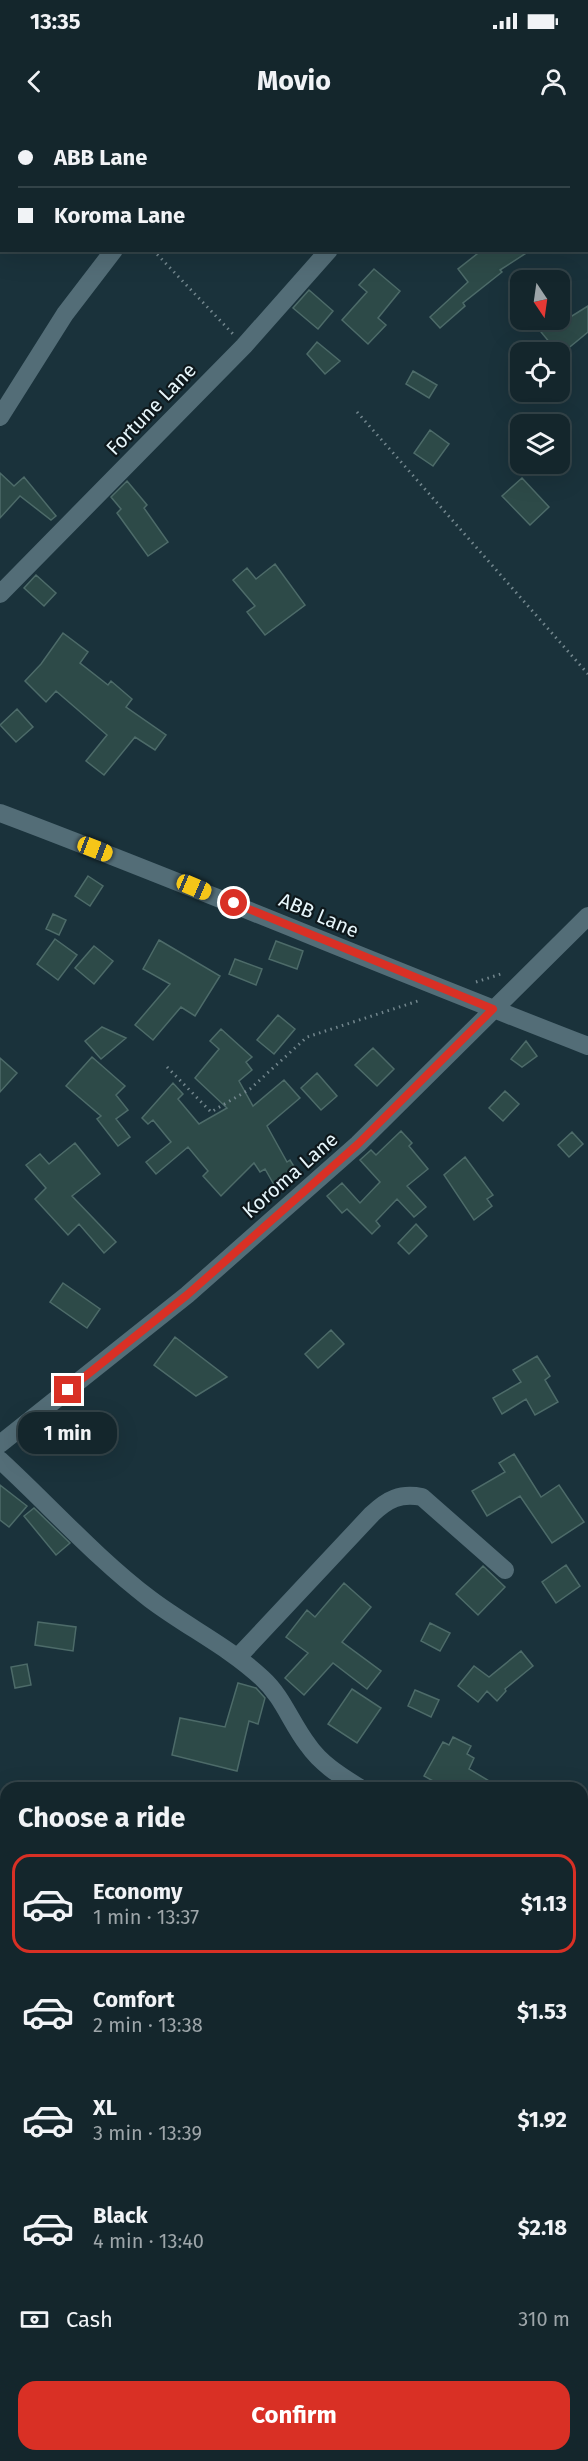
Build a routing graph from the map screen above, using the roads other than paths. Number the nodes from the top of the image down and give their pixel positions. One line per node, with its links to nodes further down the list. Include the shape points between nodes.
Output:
1 (112, 252): 3 (street, via 65,314)
2 (327, 252): 4 (street, Fortune Lane, via 244,346)
3 (0, 417)
4 (0, 594)
5 (0, 813): 7 (street, ABB Lane)
6 (588, 916): 7 (street, Koroma Lane)
7 (493, 1009): 8 (street, ABB Lane); 9 (street, Koroma Lane, via 358,1144 187,1295)
8 (588, 1046)
9 (0, 1444)
10 (0, 1460): 12 (street, via 102,1559 151,1599)
11 (505, 1570): 12 (street, via 423,1497 406,1494 388,1500 372,1514)
12 (238, 1657): 13 (street, via 279,1696 319,1759)
13 (352, 1782)

